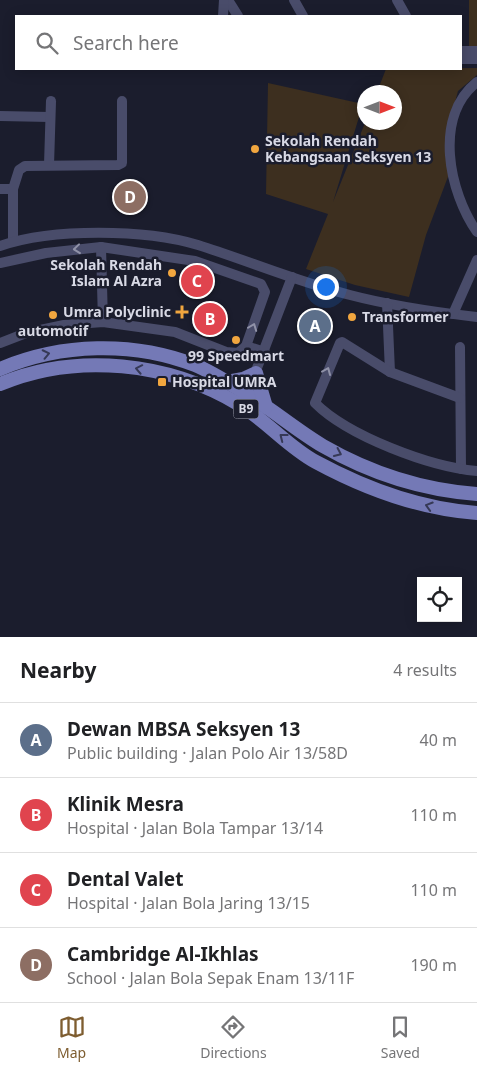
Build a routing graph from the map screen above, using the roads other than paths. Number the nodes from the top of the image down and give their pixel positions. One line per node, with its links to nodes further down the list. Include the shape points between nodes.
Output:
1 (224, 0): 5 (street)
2 (228, 0): 6 (street)
3 (294, 0): 7 (street)
4 (397, 0): 8 (street)
5 (223, 15)
6 (237, 15)
7 (302, 15)
8 (405, 15)
9 (462, 51): 10 (street)
10 (477, 51)
11 (462, 59): 12 (street)
12 (477, 59)
13 (477, 82): 21 (street, via 467,91 453,118 451,152 453,179)
14 (50, 101): 17 (street)
15 (122, 101): 18 (street, via 122,162 118,165)
16 (0, 116): 17 (street)
17 (50, 116): 18 (street)
18 (49, 166): 20 (street, via 25,166 20,170)
19 (0, 189): 20 (street)
20 (13, 190): 22 (street)
21 (477, 232)
22 (13, 240): 23 (street, via 62,234 112,234 157,237); 24 (street)
23 (197, 245): 28 (street); 29 (street)
24 (1, 246): 27 (street)
25 (101, 247): 27 (street, one-way to 27); 28 (street); 33 (street)
26 (477, 260): 31 (street)
27 (4, 261)
28 (194, 261): 35 (street, one-way to 28, via 265,297 261,284)
29 (292, 277): 30 (street); 37 (street)
30 (388, 303): 31 (street); 39 (street)
31 (453, 314): 32 (street)
32 (477, 317)
33 (103, 322): 34 (street, via 64,325 26,333); 35 (street, via 175,332 232,353 238,353)
34 (0, 343)
35 (246, 346): 37 (street)
36 (460, 347): 45 (street)
37 (265, 352): 40 (street)
38 (0, 370): 41 (main road, B9, one-way to 41, via 27,358 66,350 138,349 196,365)
39 (390, 372): 45 (street); 48 (street, one-way to 39, via 364,437 315,403 342,342)
40 (256, 373): 41 (main road); 43 (street); 46 (main road)
41 (228, 382): 43 (main road, B9)
42 (0, 384): 44 (main road, B9, one-way to 42, via 193,383 138,368 104,364 64,366)
43 (247, 394): 44 (main road); 46 (main road, B9); 47 (main road)
44 (228, 398): 47 (main road, B9)
45 (460, 398): 48 (street)
46 (266, 406): 50 (main road, B9, one-way to 50, via 324,446 379,472 441,491)
47 (254, 415): 51 (main road, B9, one-way to 47, via 444,510 376,490 314,461)
48 (461, 469): 49 (street)
49 (477, 470)
50 (477, 494)
51 (477, 513)

